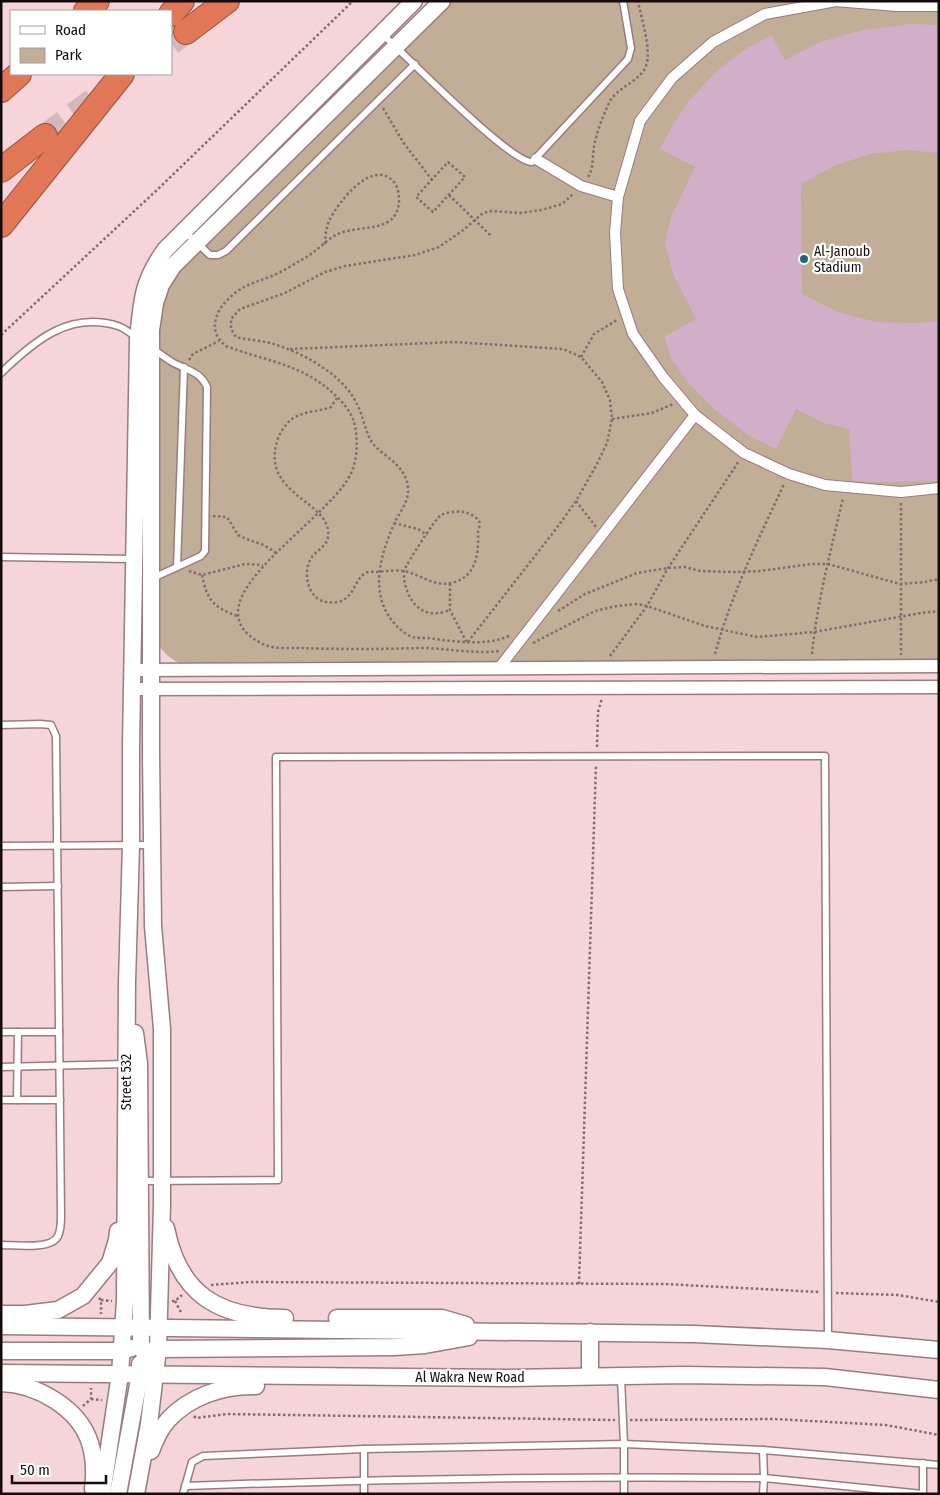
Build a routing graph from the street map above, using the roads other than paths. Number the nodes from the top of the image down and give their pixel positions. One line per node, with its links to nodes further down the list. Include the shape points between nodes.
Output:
1 (97, 1): 9 (highway)
2 (182, 1): 10 (highway)
3 (227, 1): 10 (highway)
4 (414, 1): 11 (street)
5 (442, 1): 12 (street)
6 (623, 1): 18 (lane, via 631,48 628,58)
7 (836, 1): 8 (street, via 897,6); 20 (street, via 765,14 713,42 672,78 640,121)
8 (939, 4)
9 (87, 10)
10 (179, 23)
11 (381, 34): 12 (lane); 22 (street)
12 (396, 46): 13 (lane); 22 (street)
13 (415, 64): 18 (lane, via 501,144 526,162); 22 (lane, via 226,251 210,255)
14 (17, 75): 16 (highway)
15 (121, 75): 21 (highway)
16 (1, 90)
17 (45, 136): 19 (highway)
18 (536, 159): 20 (street, via 581,186)
19 (1, 170)
20 (618, 197): 26 (street, via 615,233 618,289 633,334)
21 (1, 225)
22 (190, 237): 23 (street, via 162,285)
23 (145, 343): 24 (lane); 25 (lane, via 119,326 94,322 72,324 44,336); 29 (street); 31 (street, Street 532, via 150,398)
24 (184, 367): 30 (lane); 30 (lane, via 199,374 207,387 206,551)
25 (1, 373)
26 (695, 415): 27 (street, via 744,453 789,474 846,487 900,492); 33 (street)
27 (939, 488)
28 (1, 556): 29 (lane)
29 (134, 559): 34 (street)
30 (177, 567): 31 (lane)
31 (152, 579): 35 (street, Street 532)
32 (939, 666): 33 (street)
33 (499, 668): 35 (street)
34 (132, 670): 35 (street); 38 (street)
35 (152, 670): 37 (street, Street 532)
36 (939, 687): 37 (street)
37 (152, 688): 38 (street); 41 (street, Street 532)
38 (132, 689): 40 (street)
39 (1, 725): 43 (lane, via 51,725 56,736)
40 (132, 845): 41 (lane); 43 (lane); 46 (street)
41 (152, 845): 50 (street, Street 532, via 153,926 162,1029)
42 (1, 846): 43 (lane)
43 (57, 846): 44 (lane)
44 (58, 886): 45 (lane); 49 (lane)
45 (1, 887)
46 (128, 931): 50 (street, via 127,982); 50 (street, via 119,962)
47 (1, 1032): 48 (lane)
48 (18, 1032): 49 (lane); 52 (lane)
49 (59, 1032): 53 (lane)
50 (142, 1063): 53 (lane); 57 (street, Street 532); 58 (street); 61 (street, via 117,1240 110,1263 83,1296 58,1310); 63 (street, Street 532)
51 (1, 1067): 52 (lane)
52 (17, 1067): 53 (lane); 55 (lane)
53 (60, 1067): 56 (lane)
54 (1, 1100): 55 (lane)
55 (17, 1100): 56 (lane)
56 (60, 1100): 60 (lane, via 60,1234 48,1245)
57 (162, 1180): 58 (lane); 59 (street, Street 532); 69 (lane, via 278,1180 276,757 825,756)
58 (140, 1181): 64 (street)
59 (162, 1204): 65 (street, Street 532); 66 (street, via 176,1263 192,1286 214,1305 241,1314 272,1318 442,1318)
60 (1, 1245)
61 (1, 1314)
62 (1, 1326): 63 (street)
63 (123, 1326): 64 (street); 70 (street, Street 532)
64 (141, 1326): 65 (street); 70 (street)
65 (158, 1327): 66 (street); 70 (street, Street 532)
66 (482, 1330): 67 (street)
67 (507, 1330): 68 (street); 70 (street, via 425,1346 394,1348)
68 (590, 1332): 69 (street); 76 (street)
69 (828, 1340): 71 (street)
70 (140, 1350): 72 (street); 74 (street); 75 (street, Street 532)
71 (939, 1350)
72 (1, 1351)
73 (1, 1372): 74 (street, Al Wakra New Road)
74 (120, 1374): 75 (street, Al Wakra New Road); 92 (street)
75 (148, 1374): 78 (street, Al Wakra New Road); 86 (street, Street 532, via 150,1424); 93 (street)
76 (590, 1376): 77 (street, Al Wakra New Road); 78 (street, Al Wakra New Road)
77 (620, 1376): 80 (street, Al Wakra New Road, via 825,1377); 81 (lane)
78 (570, 1377): 86 (street, via 519,1387 244,1386 218,1390 186,1406 167,1421)
79 (1, 1383): 91 (street, via 15,1384 55,1400 82,1426 90,1442 95,1468)
80 (939, 1390)
81 (624, 1444): 82 (lane); 83 (lane); 87 (lane)
82 (364, 1449): 89 (lane); 90 (lane, via 202,1456 192,1462)
83 (763, 1450): 84 (lane); 88 (lane)
84 (923, 1463): 85 (lane); 98 (lane)
85 (939, 1465)
86 (141, 1474): 94 (street, Street 532)
87 (624, 1477): 88 (lane); 89 (lane); 96 (lane)
88 (764, 1478): 97 (lane); 98 (lane)
89 (364, 1480): 90 (lane); 95 (lane)
90 (184, 1490)
91 (93, 1494)
92 (102, 1494)
93 (118, 1494)
94 (136, 1494)
95 (364, 1494)
96 (624, 1494)
97 (763, 1494)
98 (923, 1494)

